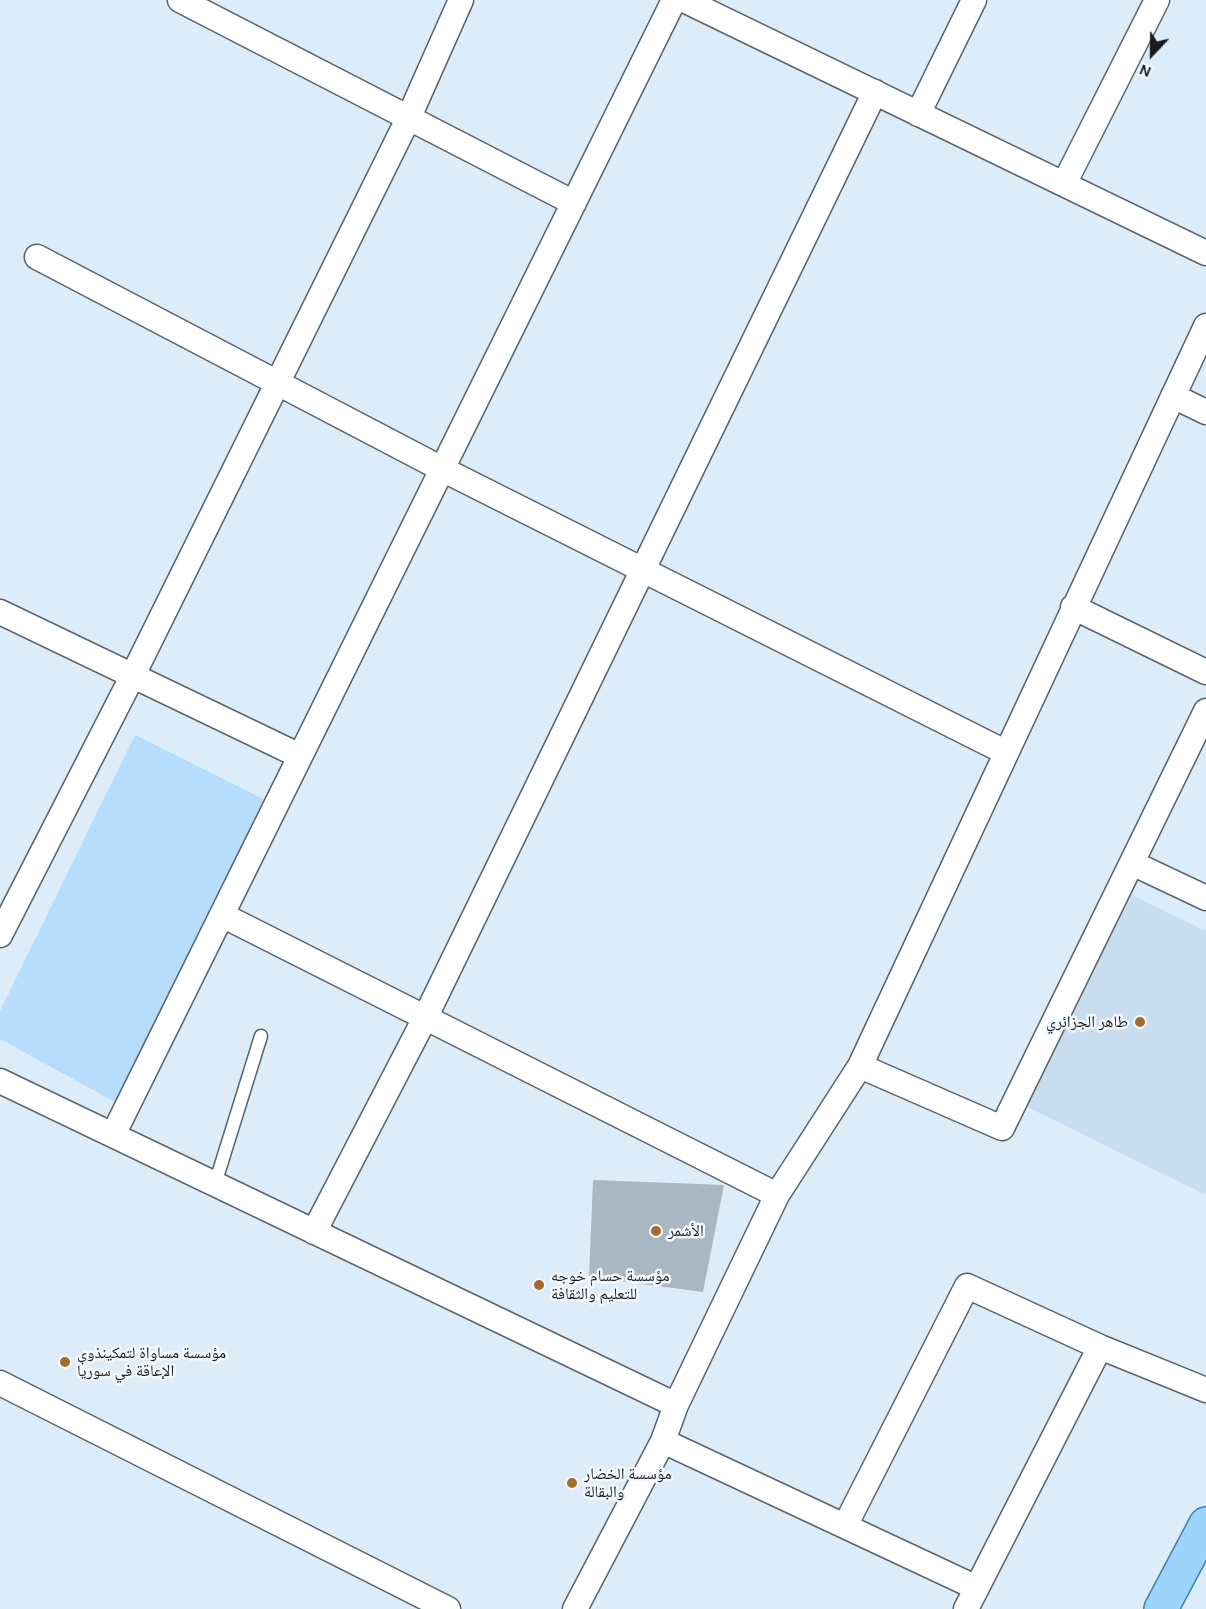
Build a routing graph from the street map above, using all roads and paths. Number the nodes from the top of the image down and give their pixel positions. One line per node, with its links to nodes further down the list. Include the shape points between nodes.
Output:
1 (180, 0): 9 (street)
2 (461, 0): 9 (street)
3 (674, 0): 11 (street)
4 (684, 0): 7 (street)
5 (974, 0): 8 (street)
6 (1157, 0): 10 (street)
7 (874, 92): 8 (street); 19 (street)
8 (918, 114): 10 (street)
9 (409, 117): 11 (street); 15 (street)
10 (1064, 184): 12 (street)
11 (574, 203): 18 (street)
12 (1206, 253)
13 (37, 257): 15 (street)
14 (1206, 326): 16 (street)
15 (278, 382): 18 (street); 23 (street)
16 (1173, 396): 17 (street); 20 (street)
17 (1206, 412)
18 (442, 469): 19 (street); 26 (street)
19 (642, 570): 25 (street); 31 (street)
20 (1073, 608): 22 (street); 25 (street)
21 (0, 612): 23 (street)
22 (1206, 672)
23 (133, 675): 26 (street); 30 (street)
24 (1206, 711): 27 (street)
25 (1005, 753): 33 (street)
26 (300, 756): 29 (street)
27 (1132, 863): 28 (street); 33 (street, via 1002,1128)
28 (1206, 898)
29 (222, 915): 31 (street); 35 (street)
30 (2, 926)
31 (425, 1018): 37 (street); 38 (street)
32 (261, 1036): 36 (lane)
33 (860, 1066): 37 (street)
34 (0, 1082): 35 (street)
35 (113, 1135): 36 (street)
36 (215, 1184): 38 (street)
37 (777, 1195): 42 (street)
38 (314, 1232): 42 (street)
39 (1100, 1347): 41 (street); 45 (street, via 967,1286); 46 (street)
40 (0, 1383): 47 (street)
41 (1206, 1390)
42 (676, 1405): 43 (street)
43 (663, 1441): 45 (street); 48 (street)
44 (1206, 1524): 50 (main road)
45 (845, 1526): 46 (street)
46 (977, 1588): 49 (street)
47 (448, 1609)
48 (575, 1609)
49 (966, 1609)
50 (1161, 1609)

